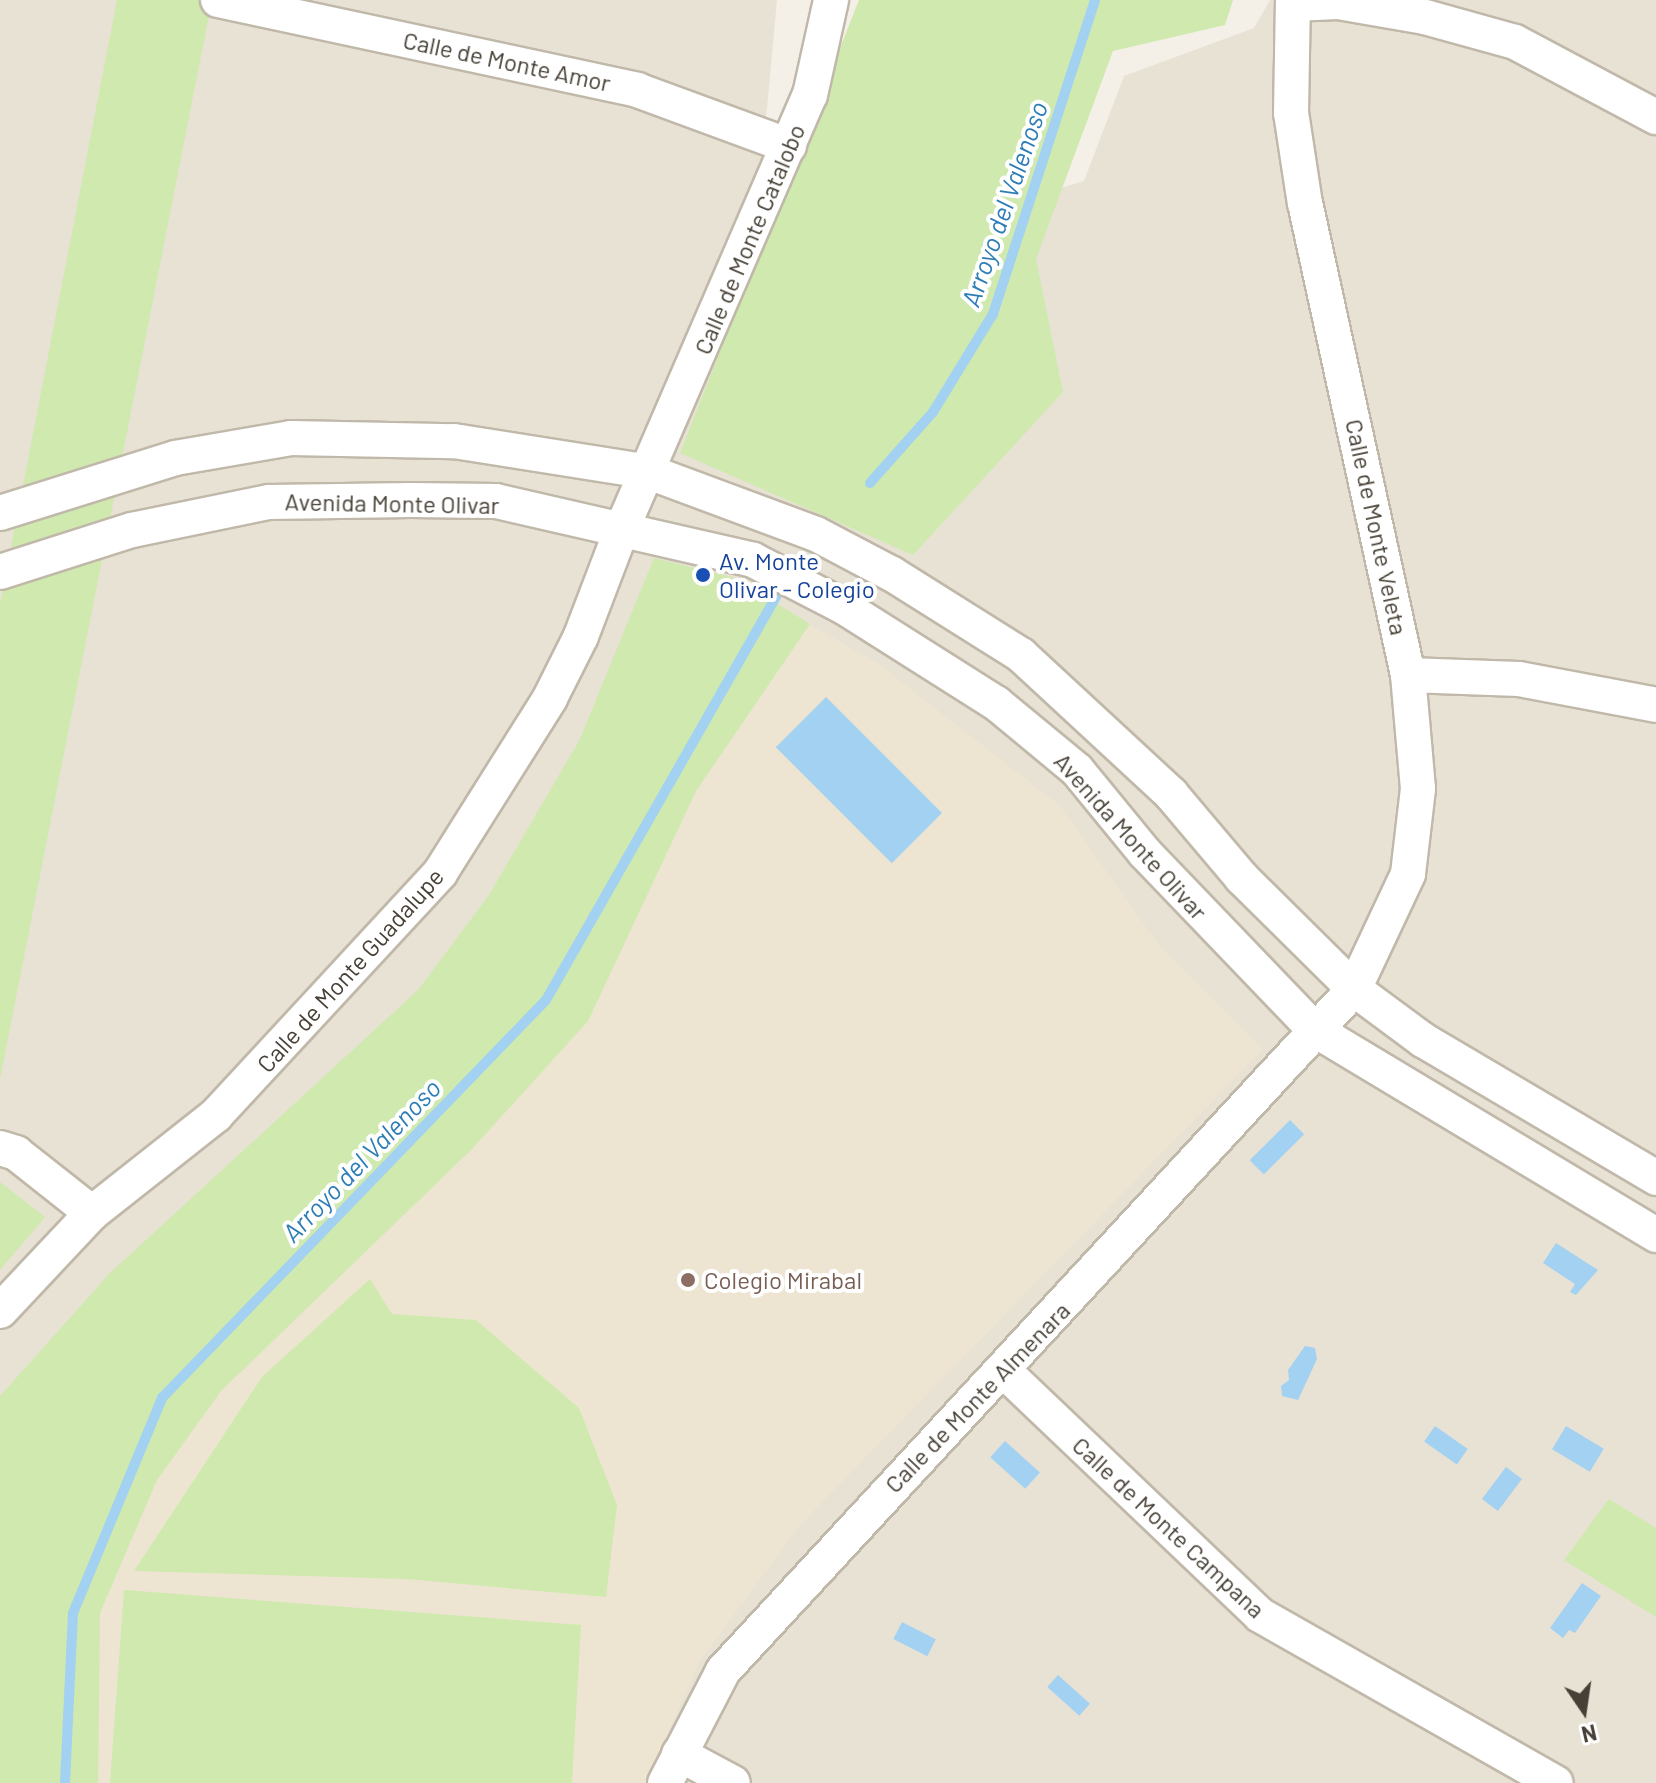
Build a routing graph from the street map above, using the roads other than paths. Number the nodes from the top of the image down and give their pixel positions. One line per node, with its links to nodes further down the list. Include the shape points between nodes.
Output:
1 (218, 0): 5 (street, Calle de Monte Amor, via 637,90)
2 (831, 0): 5 (street, Calle de Monte Catalobo, via 810,95)
3 (1293, 2): 4 (street, via 1353,4 1515,42); 10 (street, Calle de Monte Veleta, via 1291,113 1305,204)
4 (1656, 117)
5 (789, 146): 6 (street, Calle de Monte Catalobo)
6 (649, 472): 7 (street, Avenida Monte Olivar, via 454,441 291,438 175,458); 8 (street, Calle de Monte Guadalupe); 12 (street, Avenida Monte Olivar, via 816,534 892,574 1021,655 1171,794 1242,878)
7 (0, 513)
8 (621, 531): 9 (street, Avenida Monte Olivar, via 496,501 269,502 132,530); 13 (street, Avenida Monte Olivar, via 753,560 844,607 996,703 1077,770 1145,853); 16 (street, Calle de Monte Guadalupe, via 581,636 550,698 440,873 216,1115)
9 (0, 572)
10 (1408, 675): 11 (street, via 1519,679); 12 (street, Calle de Monte Veleta, via 1418,789 1408,874)
11 (1656, 705)
12 (1354, 989): 13 (street, Calle de Monte Veleta); 15 (street, Avenida Monte Olivar, via 1423,1040)
13 (1315, 1030): 17 (street, Avenida Monte Olivar); 19 (street, Calle de Monte Almenara)
14 (0, 1148): 16 (street, via 16,1153)
15 (1656, 1178)
16 (92, 1213): 18 (street, Calle de Monte Guadalupe)
17 (1656, 1235)
18 (0, 1311)
19 (1005, 1372): 20 (street, Calle de Monte Almenara, via 848,1531 723,1671); 22 (street, Calle de Monte Campana, via 1260,1615)
20 (672, 1768): 21 (street)
21 (733, 1783)
22 (1556, 1783)

